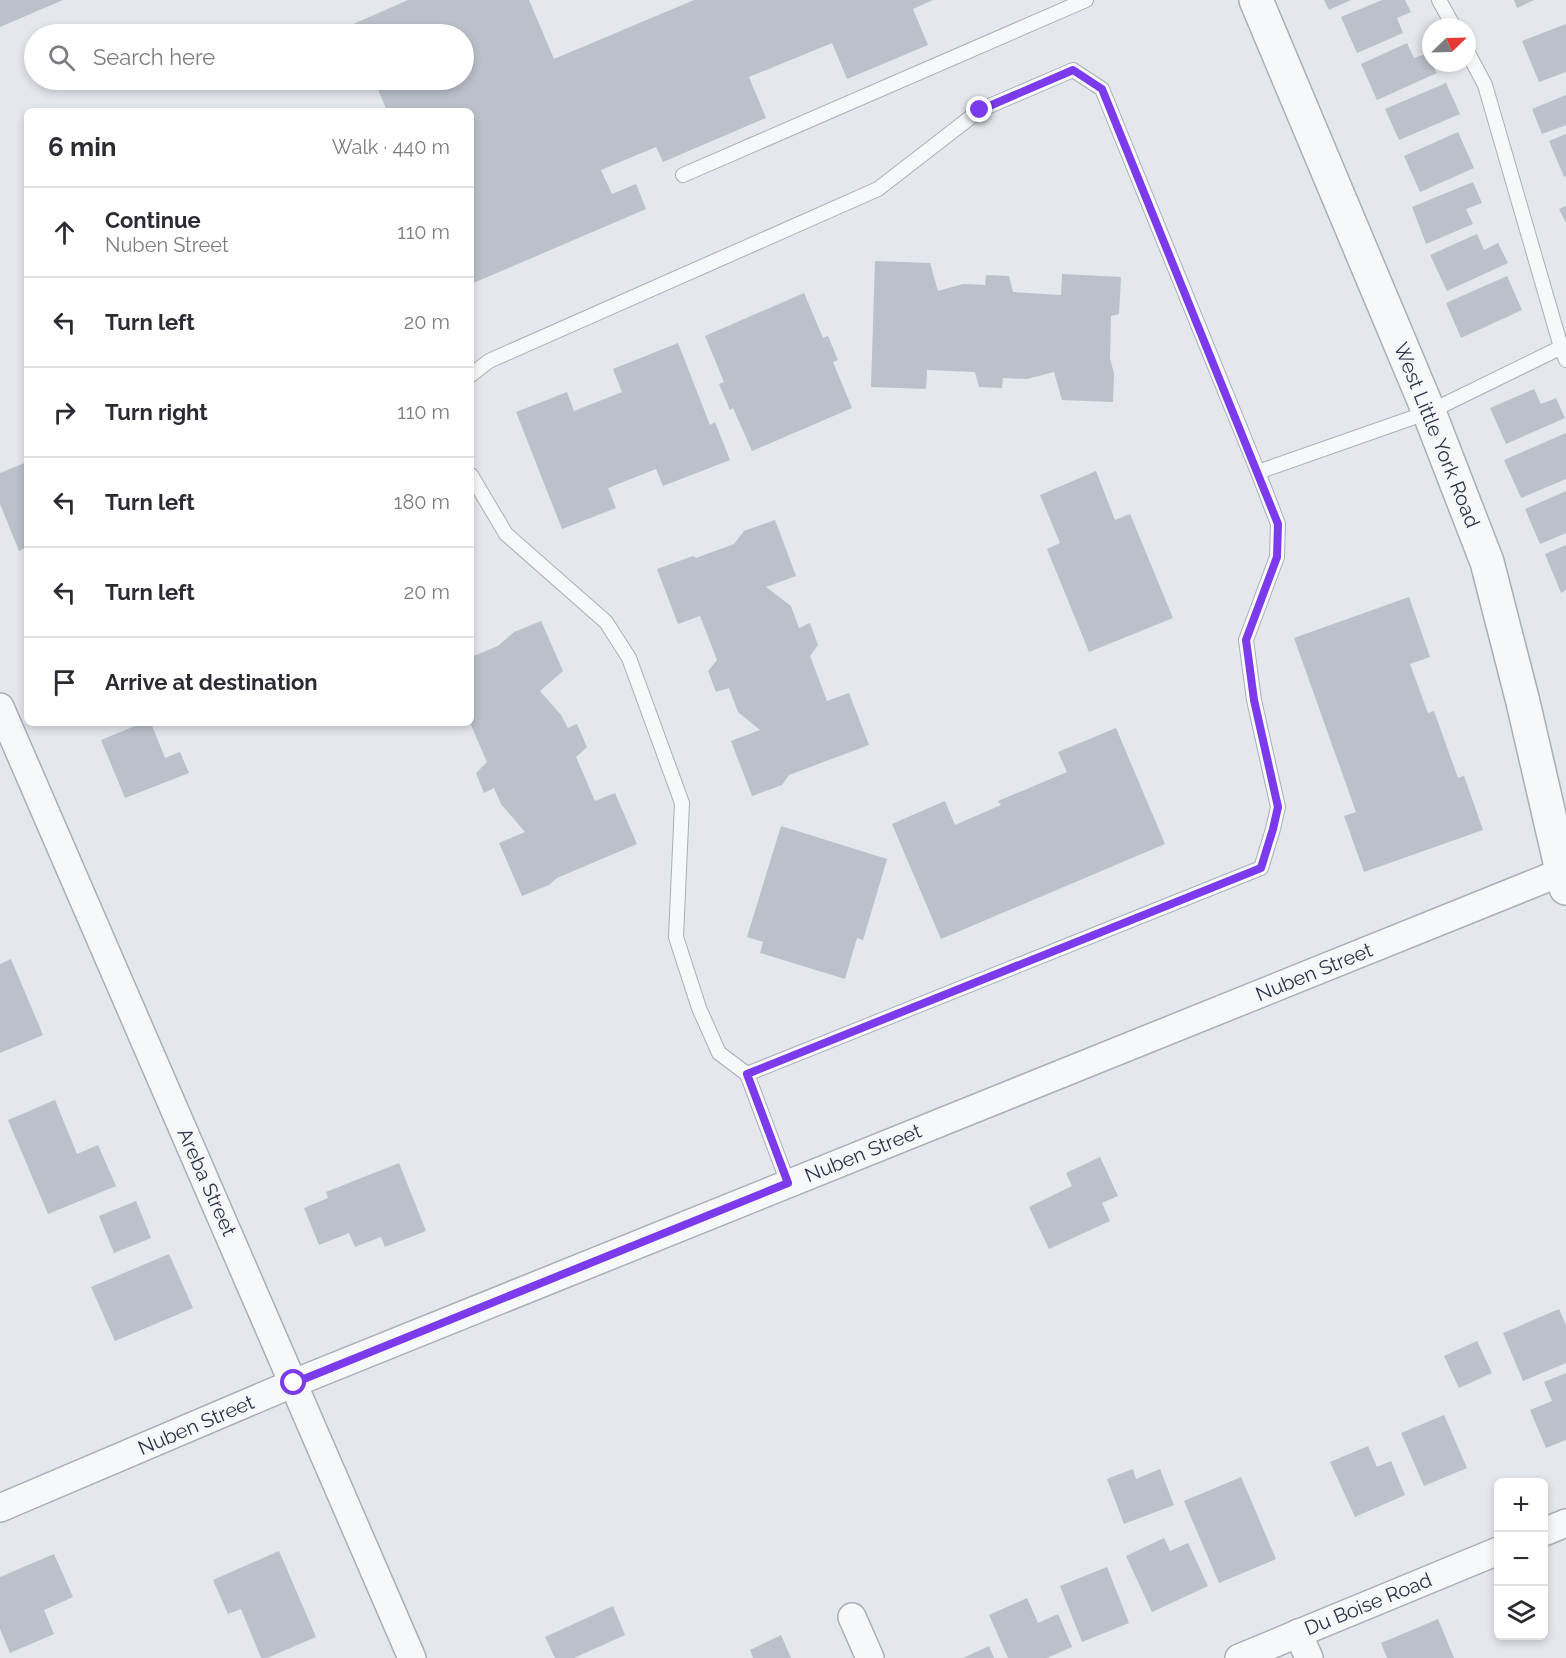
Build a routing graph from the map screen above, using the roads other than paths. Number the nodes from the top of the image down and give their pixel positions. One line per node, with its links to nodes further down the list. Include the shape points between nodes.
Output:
1 (1086, 0): 6 (lane)
2 (1256, 0): 9 (street, West Little York Road)
3 (1439, 0): 4 (lane)
4 (1449, 18)
5 (1476, 68): 7 (lane, via 1485,85)
6 (683, 175)
7 (1564, 351): 9 (lane)
8 (474, 373): 10 (lane, via 489,362 878,189 980,110 1073,70 1102,89)
9 (1429, 412): 10 (lane); 13 (street, West Little York Road, via 1487,562)
10 (1258, 472): 14 (lane, via 1278,524 1277,557 1246,640 1254,700 1278,807 1261,868)
11 (474, 481): 14 (lane, via 506,534 606,622 629,658 682,803 675,937 719,1053)
12 (0, 707): 16 (street, Areba Street)
13 (1564, 880): 15 (street, Nuben Street)
14 (747, 1074): 15 (lane)
15 (788, 1183): 16 (street, Nuben Street)
16 (294, 1383): 17 (street, Nuben Street); 23 (street, Areba Street)
17 (0, 1508)
18 (1566, 1523): 19 (street)
19 (1548, 1530)
20 (1494, 1553): 22 (street, Du Boise Road)
21 (852, 1617): 24 (street)
22 (1298, 1633): 25 (street, Du Boise Road); 26 (street)
23 (412, 1658)
24 (870, 1658)
25 (1239, 1658)
26 (1309, 1658)

